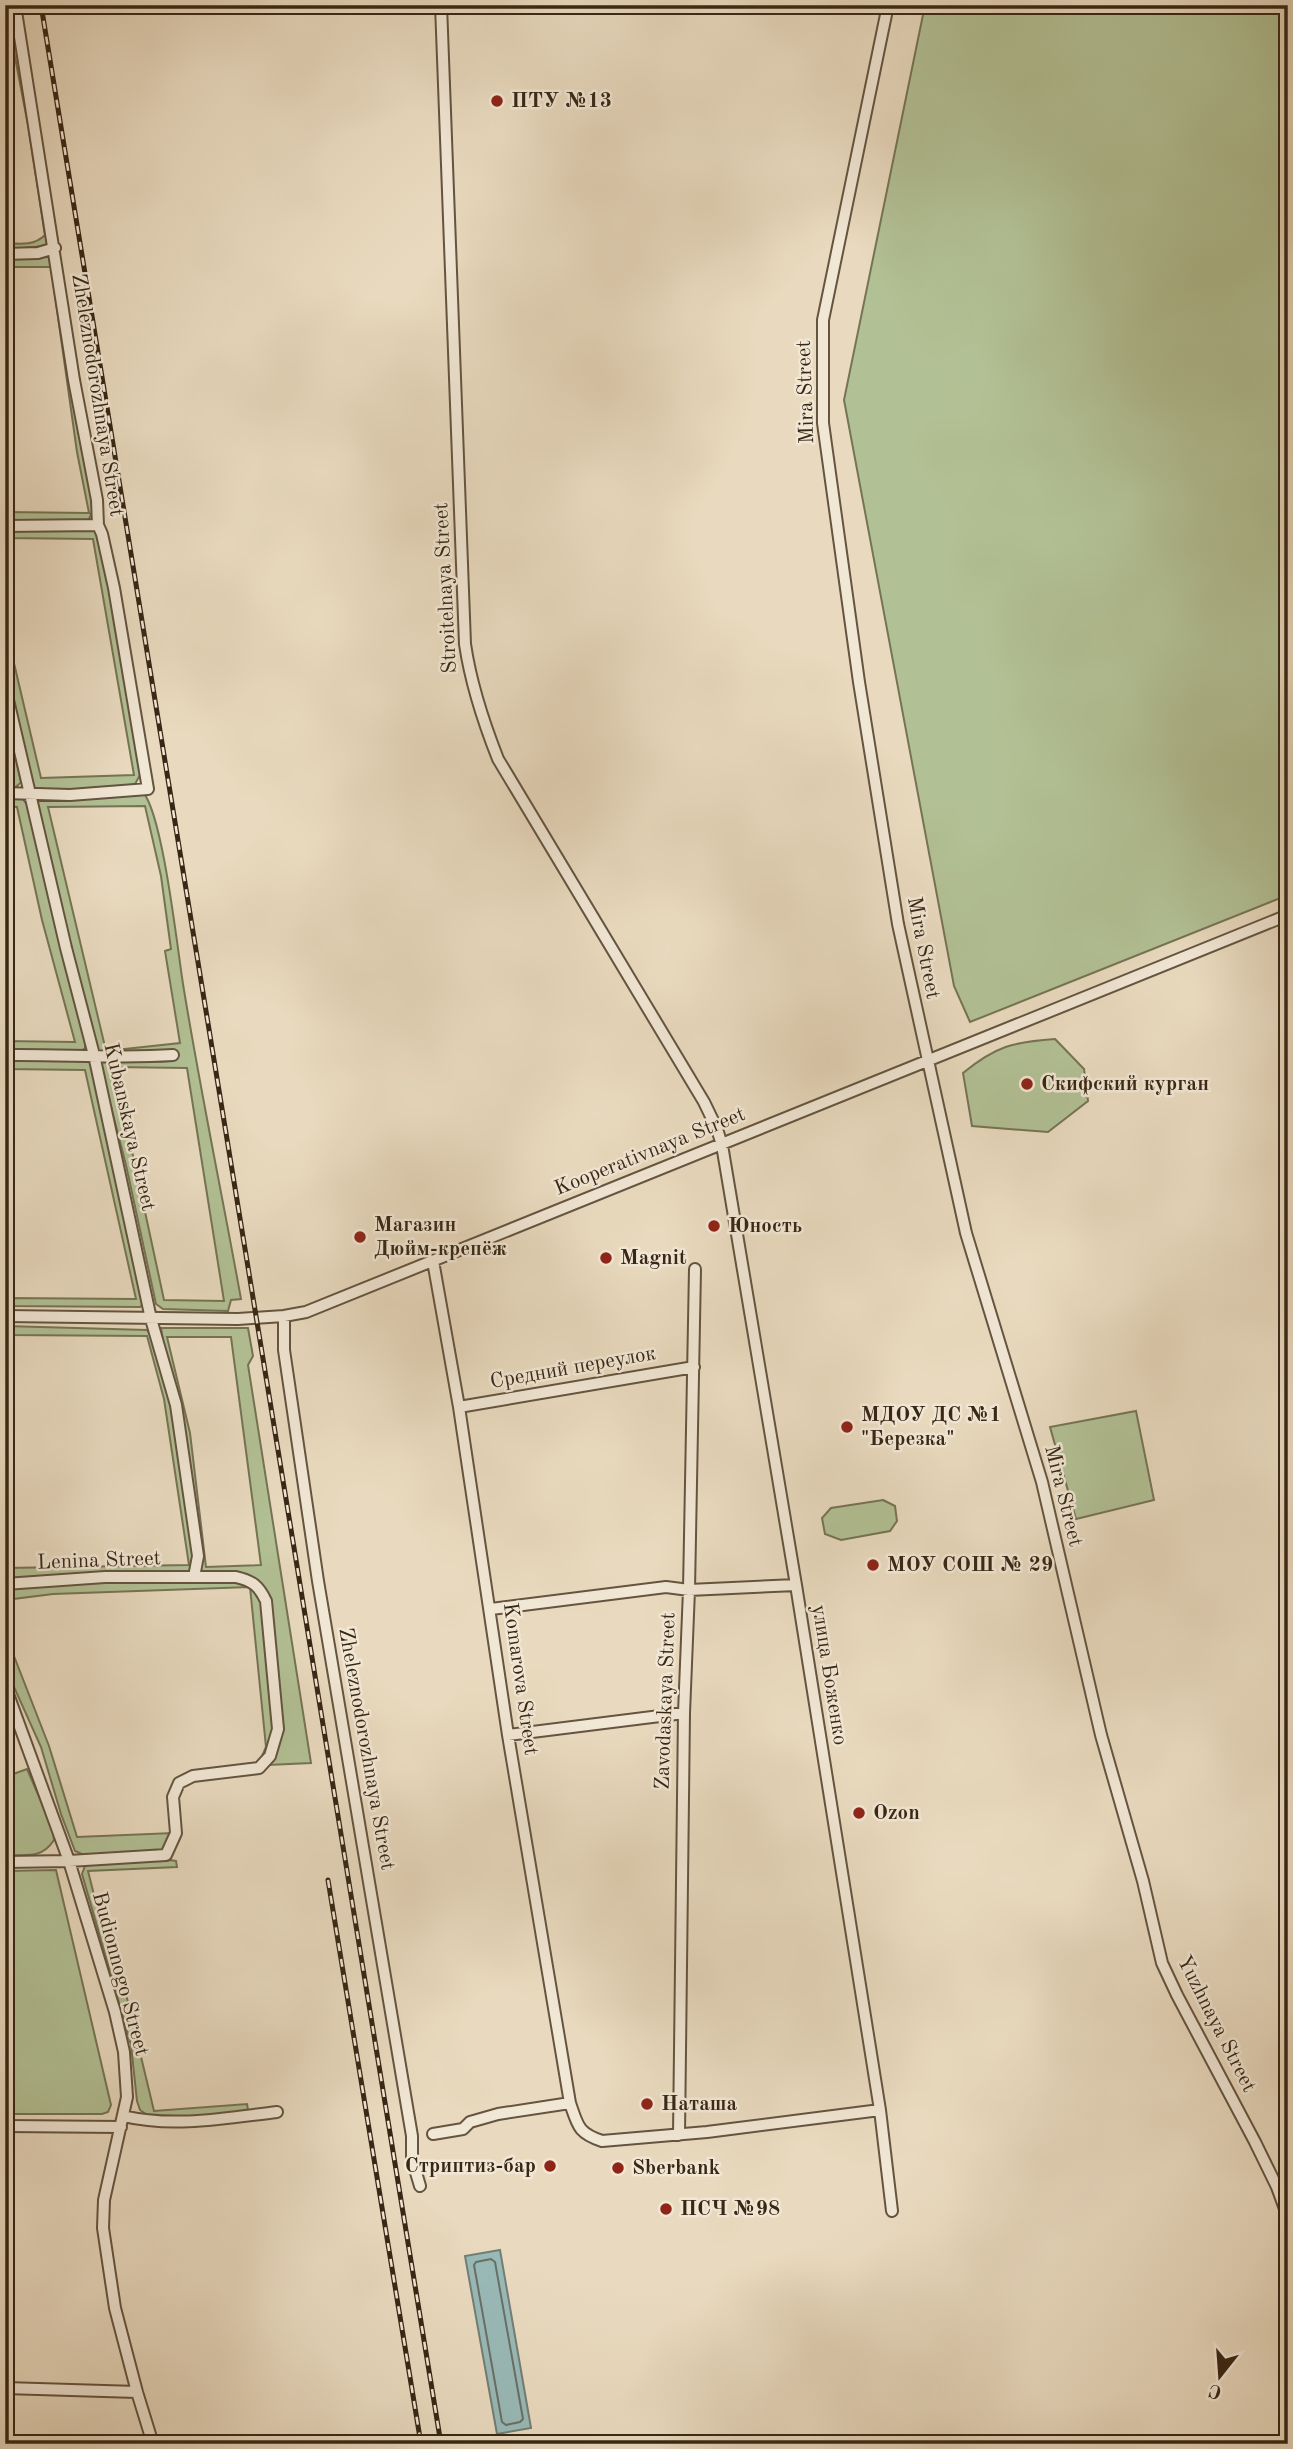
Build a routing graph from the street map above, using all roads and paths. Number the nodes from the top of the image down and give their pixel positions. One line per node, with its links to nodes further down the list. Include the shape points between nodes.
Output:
1 (15, 5): 4 (street, Zheleznodorozhnaya Street)
2 (441, 5): 16 (street, Stroitelnaya Street, via 465,644 471,682 498,759 704,1102)
3 (888, 5): 15 (street, Mira Street, via 823,320 822,423 898,924)
4 (55, 248): 5 (street); 7 (street, Zheleznodorozhnaya Street)
5 (5, 254)
6 (5, 526): 7 (street)
7 (98, 526): 10 (street, Zheleznodorozhnaya Street, via 114,587 148,789)
8 (5, 687): 10 (street, Kubanskaya Street)
9 (5, 793): 10 (street)
10 (30, 795): 13 (street, Kubanskaya Street)
11 (1288, 915): 15 (street, Kooperativnaya Street)
12 (5, 1055): 13 (street)
13 (94, 1055): 14 (street); 21 (street, Kubanskaya Street)
14 (173, 1055)
15 (927, 1062): 16 (street, Kooperativnaya Street); 34 (street, Mira Street, via 966,1233 1042,1482 1101,1735)
16 (722, 1145): 17 (street, Kooperativnaya Street); 26 (street, улица Боженко)
17 (432, 1261): 20 (street, Kooperativnaya Street); 23 (street, Komarova Street)
18 (695, 1269): 22 (street, Zavodaskaya Street)
19 (5, 1316): 21 (street, Kooperativnaya Street)
20 (284, 1317): 21 (street, Kooperativnaya Street); 42 (street, Zheleznodorozhnaya Street, via 284,1350 318,1581 412,2136 412,2160)
21 (151, 1319): 24 (street, Kubanskaya Street, via 176,1405 198,1556)
22 (694, 1367): 23 (street, Средний переулок); 27 (street, Zavodaskaya Street)
23 (459, 1407): 28 (street, Komarova Street)
24 (194, 1577): 25 (street, Lenina Street); 32 (street, via 251,1580 266,1601 278,1729 270,1756 259,1768 193,1776 179,1783 173,1797 176,1833 166,1856)
25 (5, 1584)
26 (796, 1585): 27 (street); 36 (street, улица Боженко)
27 (689, 1590): 28 (street, via 666,1587); 30 (street, Zavodaskaya Street)
28 (491, 1609): 31 (street, Komarova Street)
29 (5, 1686): 32 (street, Budionnogo Street)
30 (684, 1713): 31 (street); 41 (street, Zavodaskaya Street)
31 (508, 1735): 35 (street, Komarova Street)
32 (69, 1861): 33 (street); 38 (street, Budionnogo Street, via 124,2052 127,2097)
33 (5, 1862)
34 (1143, 1881): 44 (street, Yuzhnaya Street, via 1162,1963 1266,2164)
35 (570, 2103): 40 (street, via 498,2114 470,2122 463,2130); 41 (street, Komarova Street, via 579,2129 602,2141)
36 (880, 2110): 41 (street); 43 (street, улица Боженко)
37 (277, 2112): 38 (street, via 203,2122)
38 (122, 2121): 39 (street); 46 (street, Budionnogo Street, via 104,2200 103,2228 115,2308)
39 (5, 2126)
40 (433, 2134)
41 (679, 2134)
42 (420, 2186)
43 (892, 2211)
44 (1288, 2217)
45 (5, 2388): 46 (street)
46 (137, 2392): 47 (street, Budionnogo Street)
47 (153, 2444)

